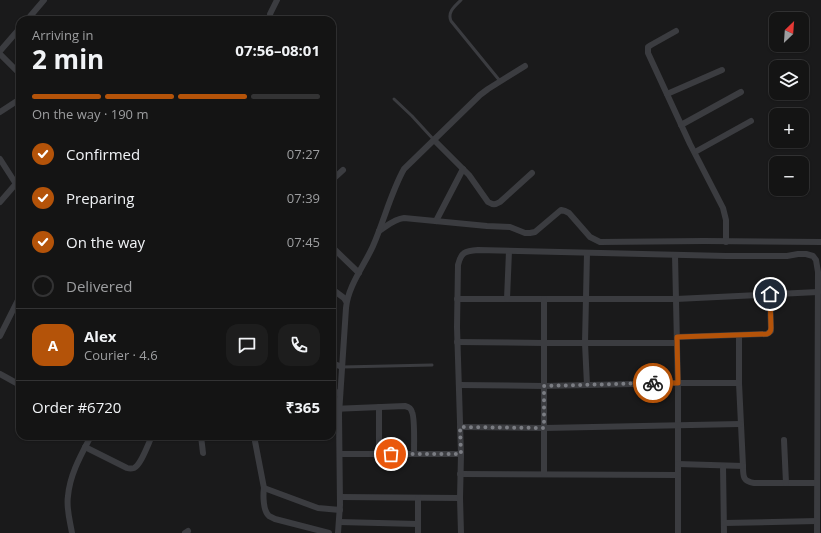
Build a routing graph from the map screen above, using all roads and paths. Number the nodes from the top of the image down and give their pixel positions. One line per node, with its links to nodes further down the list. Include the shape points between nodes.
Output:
1 (44, 0): 4 (street)
2 (277, 0): 5 (street)
3 (461, 0): 13 (lane, via 449,13 449,17)
4 (30, 16)
5 (270, 16)
6 (676, 31): 15 (street, via 647,50)
7 (16, 33): 8 (street)
8 (0, 51)
9 (0, 54): 11 (street)
10 (525, 66): 13 (street)
11 (16, 68)
12 (722, 70): 15 (street)
13 (500, 81): 21 (street, via 480,95)
14 (741, 92): 20 (street)
15 (667, 94): 20 (street)
16 (394, 99): 21 (lane)
17 (16, 102): 18 (street)
18 (0, 112)
19 (751, 121): 22 (street)
20 (681, 125): 22 (street)
21 (434, 140): 24 (street); 32 (street, via 404,169)
22 (694, 152): 33 (street, via 723,208)
23 (0, 159): 28 (street)
24 (463, 169): 26 (street, via 493,205 500,202); 31 (street)
25 (343, 170): 27 (street)
26 (532, 173)
27 (336, 176)
28 (16, 179)
29 (16, 184): 30 (street)
30 (0, 202)
31 (436, 221): 32 (street, via 398,218); 33 (street, via 510,227 530,233 535,232 561,210 569,213 590,237 600,242)
32 (379, 231): 39 (street)
33 (726, 242): 34 (street)
34 (821, 242)
35 (336, 251): 39 (street)
36 (509, 251): 37 (street); 43 (street, via 463,253 458,265); 44 (street)
37 (587, 253): 38 (street); 46 (street)
38 (675, 255): 41 (street, via 806,254 816,260); 47 (street)
39 (359, 273): 48 (street)
40 (336, 292): 48 (street)
41 (818, 292): 42 (street); 70 (street)
42 (770, 294): 47 (street); 50 (street, via 771,331 767,334)
43 (458, 299): 44 (street); 53 (street)
44 (507, 299): 45 (street)
45 (544, 299): 46 (street); 54 (street)
46 (586, 299): 47 (street); 55 (street)
47 (676, 299): 52 (street)
48 (346, 301): 58 (street)
49 (16, 308): 51 (street)
50 (739, 335): 52 (street); 62 (street)
51 (0, 336)
52 (677, 340): 55 (street); 61 (street)
53 (458, 342): 54 (street); 63 (street)
54 (544, 343): 55 (street); 65 (street)
55 (586, 343): 64 (street)
56 (336, 365): 58 (street)
57 (432, 365): 58 (lane)
58 (342, 367): 67 (street)
59 (0, 374): 60 (street)
60 (16, 383)
61 (678, 383): 62 (street); 64 (street); 72 (street)
62 (739, 383): 71 (street)
63 (459, 385): 65 (street); 73 (street)
64 (587, 385): 65 (street)
65 (544, 386): 74 (street)
66 (336, 392): 67 (street)
67 (340, 394): 69 (street)
68 (379, 407): 69 (street); 83 (street); 84 (street, via 405,406 411,409 414,415)
69 (339, 409): 82 (street)
70 (819, 415): 93 (street)
71 (740, 424): 72 (street); 88 (street)
72 (678, 426): 74 (street); 86 (street)
73 (460, 427): 74 (street); 85 (street)
74 (544, 428): 90 (street)
75 (89, 440): 80 (street)
76 (150, 440): 80 (street, via 140,461 130,469)
77 (201, 440): 81 (street)
78 (255, 440): 94 (street)
79 (784, 440): 92 (street)
80 (86, 447): 104 (street, via 73,474 68,497)
81 (203, 453)
82 (340, 454): 83 (street); 95 (street)
83 (379, 454): 84 (street)
84 (414, 454): 85 (street)
85 (461, 454): 89 (street)
86 (678, 464): 87 (street); 91 (street)
87 (723, 466): 88 (street); 102 (street)
88 (743, 466): 92 (street, via 744,479 748,482)
89 (460, 474): 90 (street); 97 (street)
90 (544, 474): 91 (street)
91 (678, 475): 109 (street)
92 (786, 482): 93 (street)
93 (817, 483): 98 (street)
94 (264, 488): 99 (street, via 318,508); 105 (street, via 266,512 270,517)
95 (340, 497): 96 (street); 99 (street)
96 (418, 498): 97 (street); 103 (street)
97 (460, 498): 108 (street)
98 (819, 504): 100 (street)
99 (340, 510): 101 (street)
100 (817, 521): 102 (street); 111 (street)
101 (339, 522): 103 (street); 106 (street)
102 (724, 523): 110 (street)
103 (418, 524): 107 (street)
104 (72, 533)
105 (329, 533)
106 (338, 533)
107 (418, 533)
108 (461, 533)
109 (678, 533)
110 (724, 533)
111 (817, 533)

